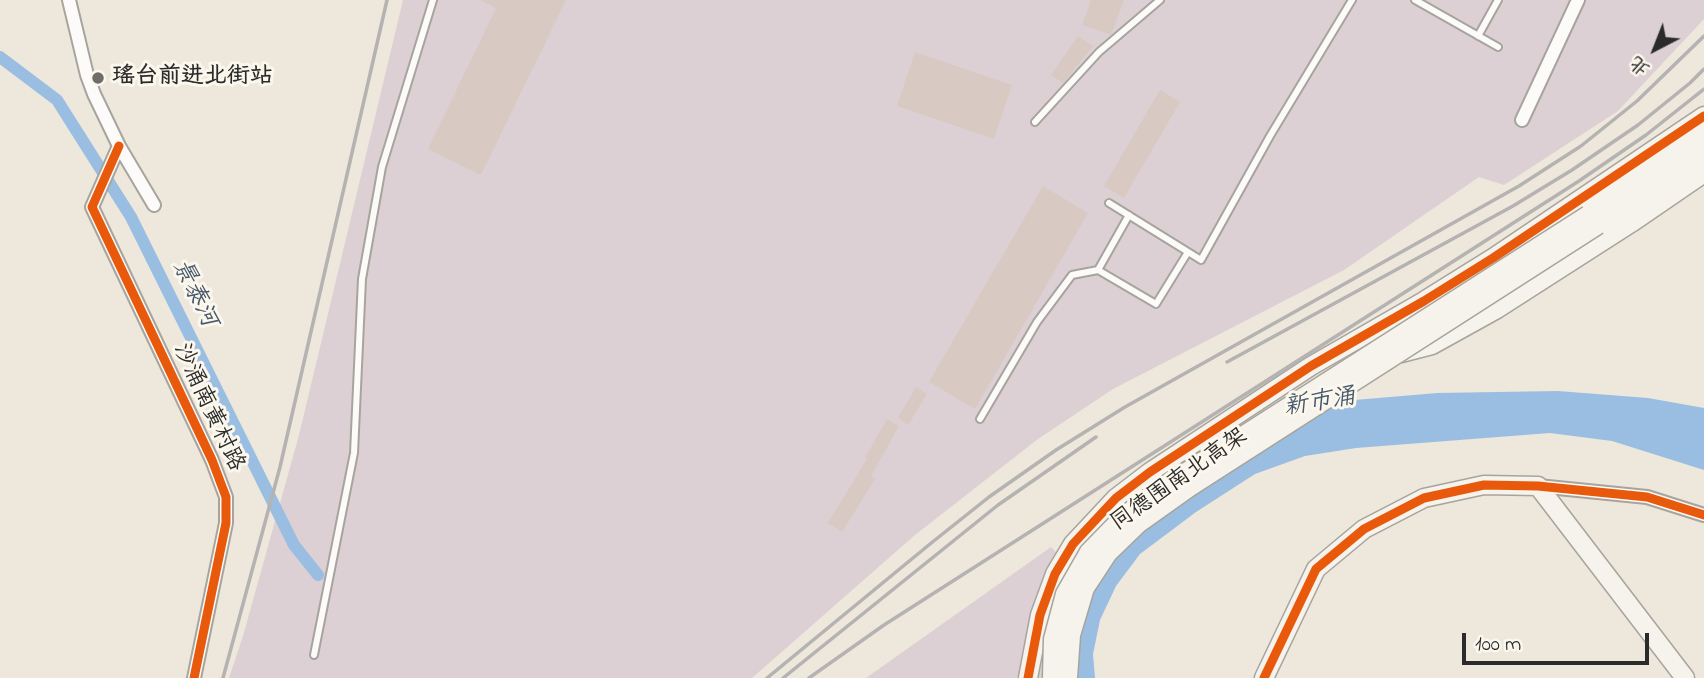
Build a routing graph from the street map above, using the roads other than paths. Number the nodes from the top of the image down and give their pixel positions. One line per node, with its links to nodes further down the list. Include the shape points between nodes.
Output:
1 (69, 0): 14 (street, via 87,75)
2 (433, 0): 29 (lane, via 377,192 362,279 354,453)
3 (1160, 0): 12 (lane, via 1099,52)
4 (1352, 0): 21 (lane, via 1201,260)
5 (1415, 0): 8 (lane)
6 (1498, 0): 8 (lane)
7 (1578, 0): 11 (street)
8 (1478, 36): 9 (lane)
9 (1498, 47)
10 (1704, 116): 23 (street)
11 (1522, 120)
12 (1035, 122)
13 (1704, 134): 20 (street, 同德围南北高架)
14 (119, 146): 18 (street); 30 (street, 沙涌南黄村路, via 92,207 226,497 226,523)
15 (1704, 153): 20 (street, 同德围南北高架)
16 (1704, 173): 24 (street, via 1530,288)
17 (1109, 203): 19 (lane)
18 (154, 205)
19 (1129, 215): 21 (lane); 22 (lane)
20 (1593, 220): 32 (street, 同德围南北高架, bridge, via 1182,474 1125,514 1089,552 1065,594 1053,639); 33 (street, 同德围南北高架, bridge, via 1132,529 1108,553 1085,588 1071,635)
21 (1188, 252): 22 (lane, via 1156,304)
22 (1098, 270): 26 (lane, via 1072,275 1037,322)
23 (1424, 301): 24 (street, via 1413,331 1420,343); 25 (street)
24 (1432, 345): 25 (street, via 1340,360)
25 (1278, 388): 31 (street, via 1150,472 1086,528 1065,554 1047,593)
26 (980, 419)
27 (1538, 486): 28 (street, via 1647,497); 34 (street, via 1484,485 1424,498 1364,529 1316,569); 35 (street)
28 (1704, 515)
29 (314, 655)
30 (194, 678)
31 (1028, 678)
32 (1052, 678)
33 (1069, 678)
34 (1264, 678)
35 (1685, 678)

